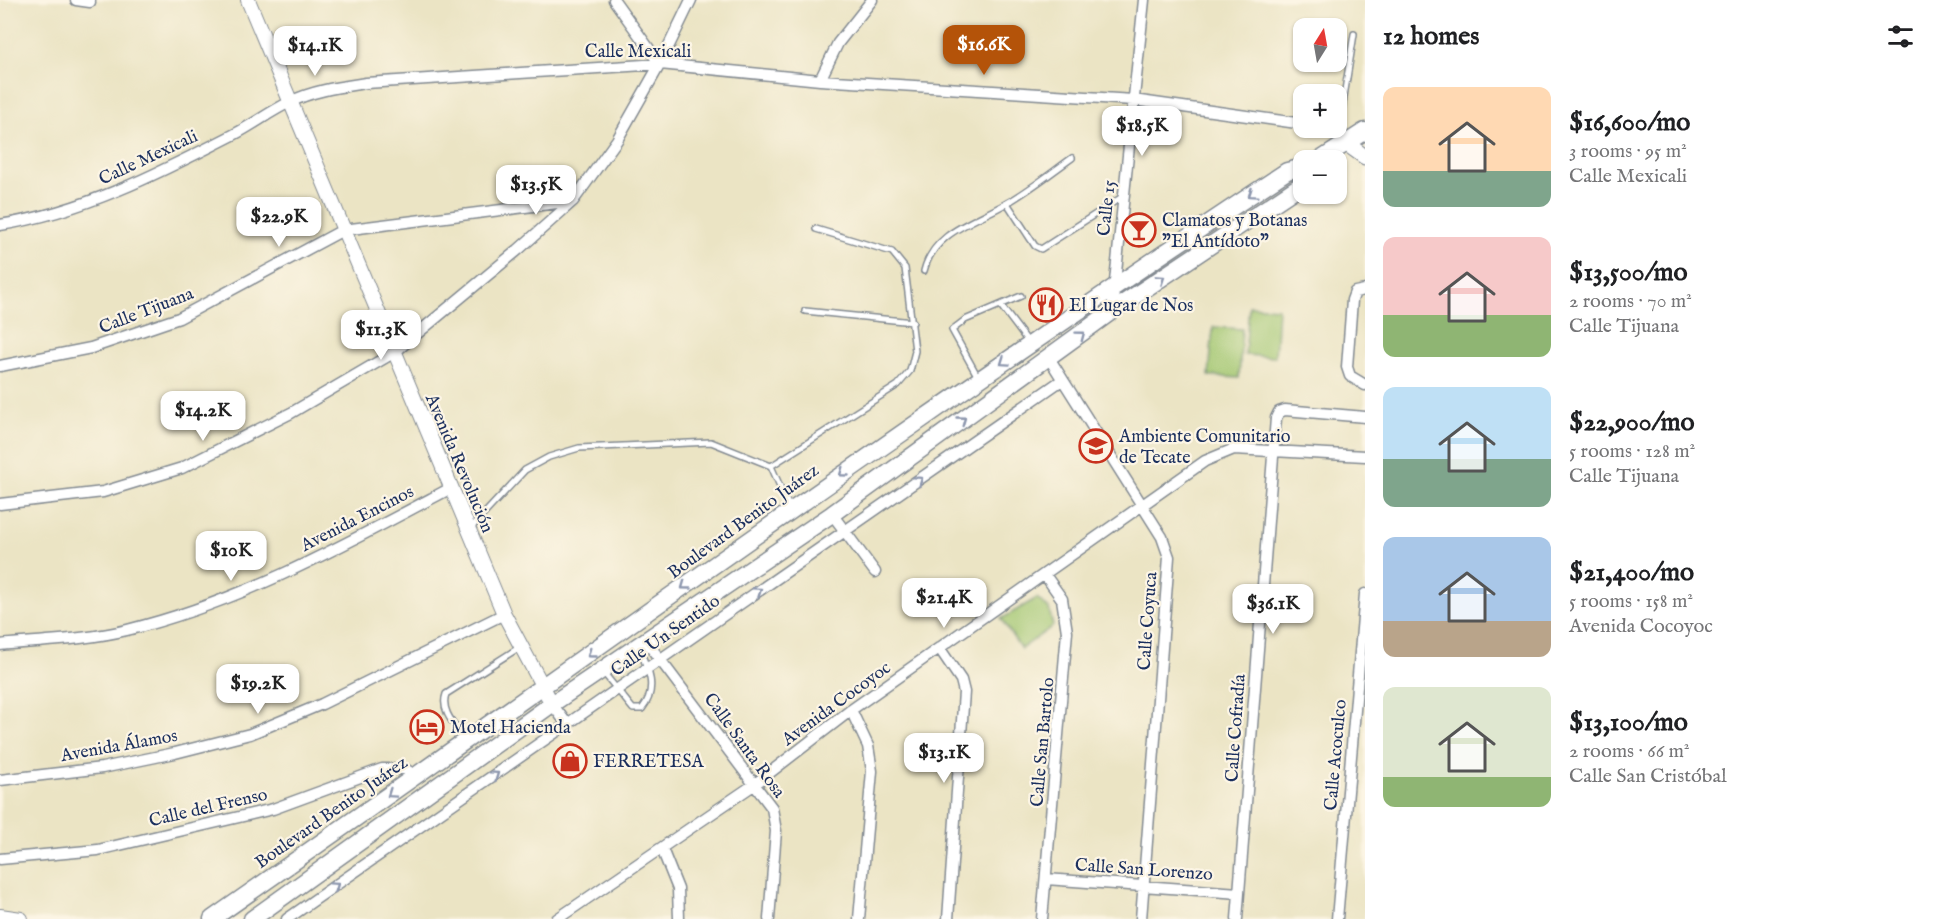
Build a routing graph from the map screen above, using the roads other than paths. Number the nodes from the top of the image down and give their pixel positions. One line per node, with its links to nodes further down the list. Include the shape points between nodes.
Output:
1 (76, 0): 7 (street)
2 (248, 0): 13 (street, Avenida Revolución)
3 (614, 0): 9 (street)
4 (691, 0): 9 (street)
5 (872, 0): 10 (street, via 838,43)
6 (1144, 0): 12 (street, Calle 15)
7 (90, 2)
8 (1354, 34): 11 (lane)
9 (660, 64): 10 (street, Calle Mexicali); 13 (street, Calle Mexicali, via 366,83 326,89); 24 (street, via 617,140)
10 (820, 80): 12 (street, Calle Mexicali)
11 (1344, 84)
12 (1133, 100): 14 (street, Calle Mexicali); 23 (street, Calle 15)
13 (291, 101): 26 (street, Calle Mexicali, via 129,186 58,212); 27 (street, Avenida Revolución)
14 (1293, 122)
15 (1365, 131): 17 (main road)
16 (1342, 138): 17 (street)
17 (1347, 144): 18 (main road); 19 (main road)
18 (1337, 150)
19 (1365, 157)
20 (1072, 158): 25 (lane)
21 (1293, 170): 30 (main road, Boulevard Benito Juárez, one-way to 30)
22 (1293, 191): 34 (main road, one-way to 22)
23 (1124, 196): 25 (lane, via 1041,249 1035,246); 30 (street, Calle 15)
24 (573, 201): 27 (street, Calle Tijuana); 38 (street)
25 (1007, 203): 29 (lane, via 951,232 928,255)
26 (0, 225)
27 (343, 230): 38 (street, Avenida Revolución); 40 (street, Calle Tijuana, via 179,318 91,348)
28 (816, 230): 36 (lane, via 892,252 905,268)
29 (924, 271)
30 (1115, 285): 34 (street, Calle 15); 37 (main road, Boulevard Benito Juárez)
31 (1365, 290): 43 (street, via 1355,292 1352,300 1347,368 1350,376)
32 (1022, 296): 33 (lane)
33 (1001, 306): 37 (lane); 41 (lane, via 965,320 952,330)
34 (1112, 311): 39 (main road, one-way to 34)
35 (805, 312): 36 (lane)
36 (914, 322): 47 (lane, via 915,351 910,371 897,385)
37 (1030, 344): 41 (main road, Boulevard Benito Juárez, one-way to 41)
38 (395, 352): 48 (street, Avenida Revolución); 49 (street, via 291,413 182,468 103,492)
39 (1049, 358): 42 (street, Calle Coyuca); 52 (main road, one-way to 39)
40 (0, 366)
41 (979, 379): 51 (main road, Boulevard Benito Juárez, one-way to 51)
42 (1062, 380): 50 (street, Calle Coyuca); 54 (street, Calle Un Sentido, one-way to 42)
43 (1365, 385)
44 (1365, 417): 45 (street, Calle Cofradía, via 1279,412)
45 (1272, 450): 46 (street, Avenida Cocoyoc); 50 (street, Avenida Cocoyoc, via 1234,449 1219,454); 80 (street, Calle Cofradía)
46 (1365, 456)
47 (771, 466): 51 (lane); 53 (lane, via 711,442 579,448 525,470)
48 (451, 488): 53 (street, Avenida Revolución); 60 (street, Avenida Encinos, via 280,576 201,608 124,631)
49 (0, 504)
50 (1141, 505): 56 (street, Avenida Cocoyoc); 79 (street, Calle Coyuca, via 1162,537 1169,557)
51 (791, 510): 66 (main road, Boulevard Benito Juárez, one-way to 66)
52 (832, 514): 54 (street); 59 (main road)
53 (469, 530): 58 (street, Avenida Revolución)
54 (845, 531): 55 (street); 63 (street, Calle Un Sentido, one-way to 54)
55 (875, 572)
56 (1045, 575): 62 (street, Avenida Cocoyoc); 78 (street, Calle San Bartolo, via 1062,599 1067,632)
57 (1365, 594): 97 (street, Calle Acoculco)
58 (504, 614): 61 (street, Avenida Revolución); 73 (street, Avenida Álamos, via 322,704 250,734 102,768)
59 (642, 644): 63 (street, Calle Santa Rosa); 64 (lane); 65 (main road)
60 (0, 645)
61 (520, 647): 66 (street, Avenida Revolución); 71 (lane, via 446,694 446,712)
62 (940, 649): 69 (street, Avenida Cocoyoc); 93 (street, via 961,680 964,692)
63 (659, 658): 64 (street, Calle Un Sentido); 74 (street, Calle Santa Rosa)
64 (648, 667): 67 (street, Calle Un Sentido); 67 (lane, via 652,693 642,709 633,709)
65 (602, 670): 67 (lane); 68 (main road)
66 (542, 689): 68 (street, Avenida Revolución); 71 (main road, Boulevard Benito Juárez)
67 (616, 689): 70 (street, Calle Un Sentido)
68 (552, 704): 70 (street); 81 (main road)
69 (851, 710): 74 (street, Avenida Cocoyoc); 92 (street, via 868,746 872,771)
70 (567, 724): 88 (street, Calle Un Sentido, one-way to 70)
71 (466, 742): 72 (main road, Boulevard Benito Juárez)
72 (417, 776): 76 (street, Calle del Frenso, via 405,769 382,769 273,809 98,850); 77 (main road, Boulevard Benito Juárez, one-way to 77)
73 (0, 780)
74 (755, 784): 75 (street, Avenida Cocoyoc); 91 (street, Calle Santa Rosa, via 775,818)
75 (662, 849): 89 (street, Avenida Cocoyoc); 90 (street, via 678,889)
76 (0, 859)
77 (270, 879): 84 (main road, Boulevard Benito Juárez); 85 (main road, via 258,900)
78 (1046, 879): 79 (street, Calle San Lorenzo); 94 (street, Calle San Bartolo)
79 (1144, 885): 80 (street, Calle San Lorenzo); 95 (street, Calle Coyuca)
80 (1239, 893): 96 (street, Calle Cofradía)
81 (284, 897): 86 (main road); 87 (main road)
82 (1, 917): 83 (street)
83 (21, 919)
84 (212, 919)
85 (231, 919)
86 (252, 919)
87 (279, 919)
88 (287, 919)
89 (557, 919)
90 (679, 919)
91 (769, 919)
92 (858, 919)
93 (948, 919)
94 (1042, 919)
95 (1141, 919)
96 (1237, 919)
97 (1337, 919)

